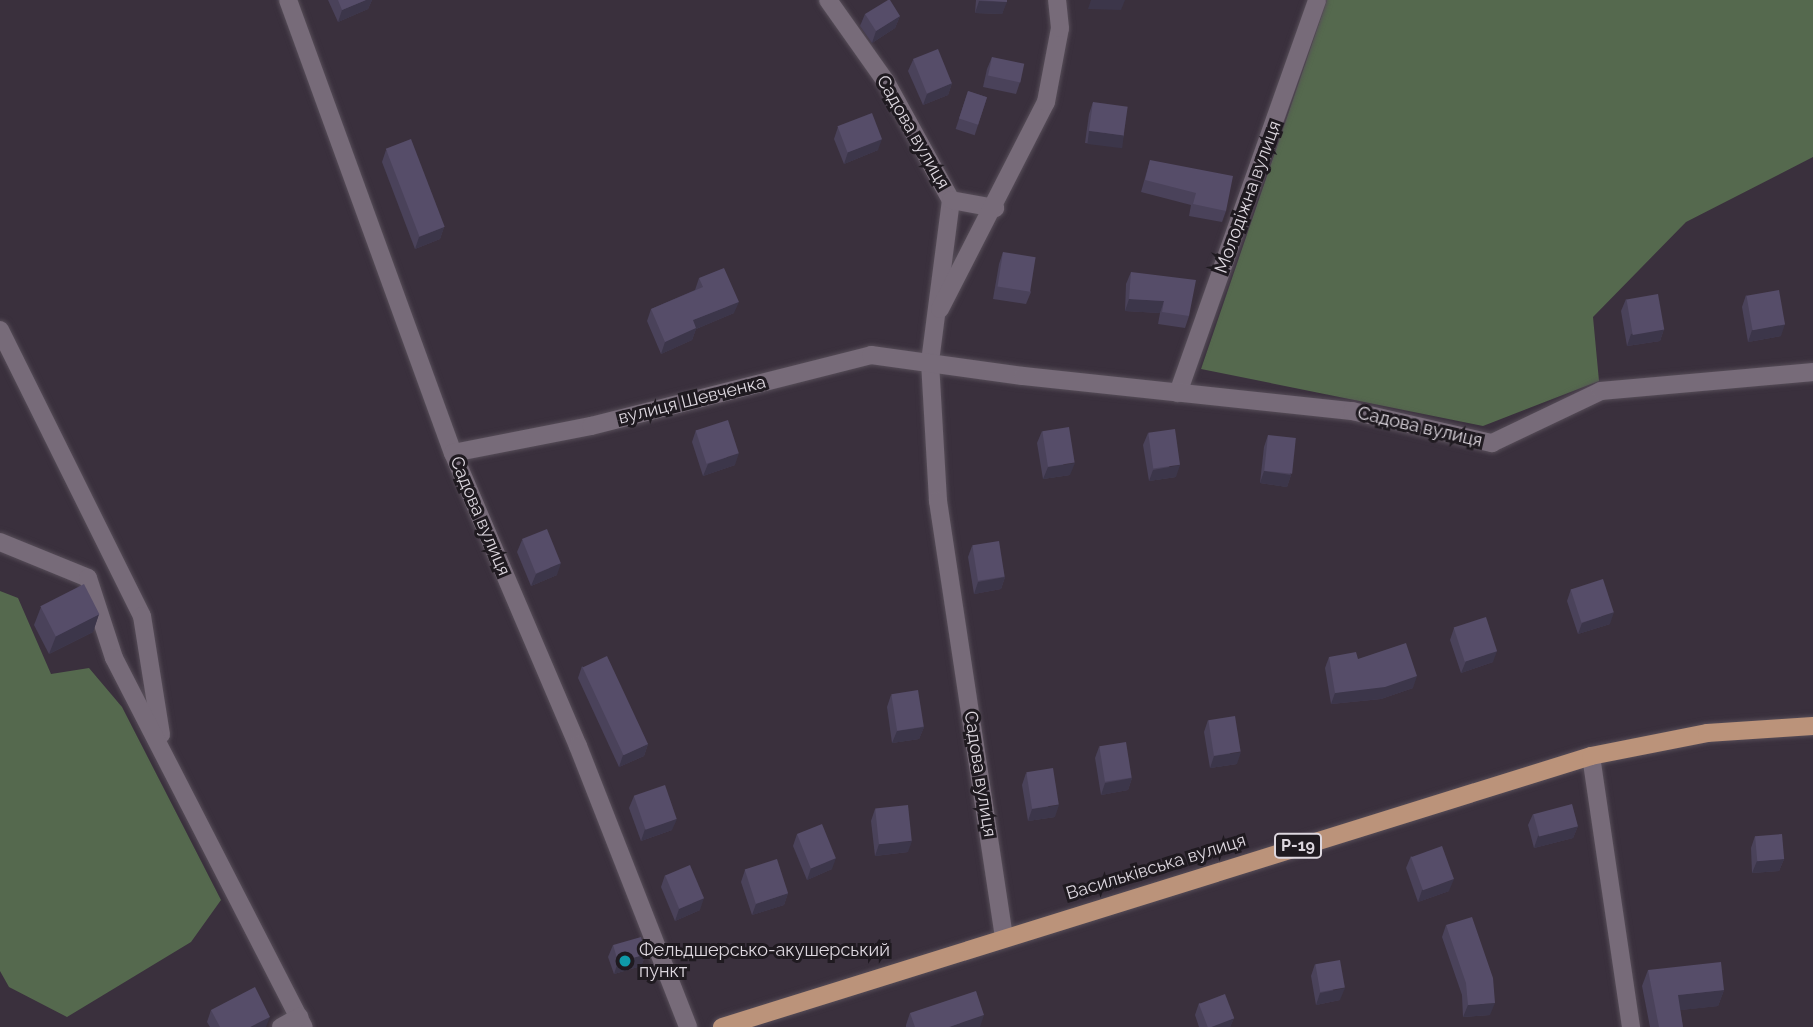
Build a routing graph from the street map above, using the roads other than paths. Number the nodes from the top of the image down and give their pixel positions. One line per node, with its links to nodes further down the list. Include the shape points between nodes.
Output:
1 (288, 0): 12 (street, Садова вулиця)
2 (828, 0): 5 (street, Садова вулиця, via 886,82)
3 (1057, 0): 6 (street, via 1060,28 1046,102)
4 (1317, 0): 11 (street, Молодіжна вулиця)
5 (951, 200): 6 (street); 7 (street, Садова вулиця)
6 (995, 208): 7 (street)
7 (936, 315): 9 (street, Садова вулиця)
8 (0, 331): 15 (street, via 142,616)
9 (930, 362): 11 (street, Садова вулиця); 12 (street, вулиця Шевченка, via 870,355 591,426); 17 (street, Садова вулиця, via 938,501)
10 (1813, 372): 11 (street, Садова вулиця, via 1601,391 1492,443 1352,411)
11 (1178, 393)
12 (453, 453): 20 (street, Садова вулиця, via 578,746)
13 (0, 542): 15 (street, via 88,578 114,658)
14 (1813, 726): 16 (main road, Васильківська вулиця / Р-19, via 1707,733)
15 (162, 745): 18 (street)
16 (1591, 756): 17 (main road, Васильківська вулиця / Р-19); 22 (street)
17 (1004, 936): 21 (main road, Васильківська вулиця / Р-19)
18 (302, 1022): 19 (street)
19 (281, 1027)
20 (688, 1027)
21 (722, 1027)
22 (1631, 1027)

